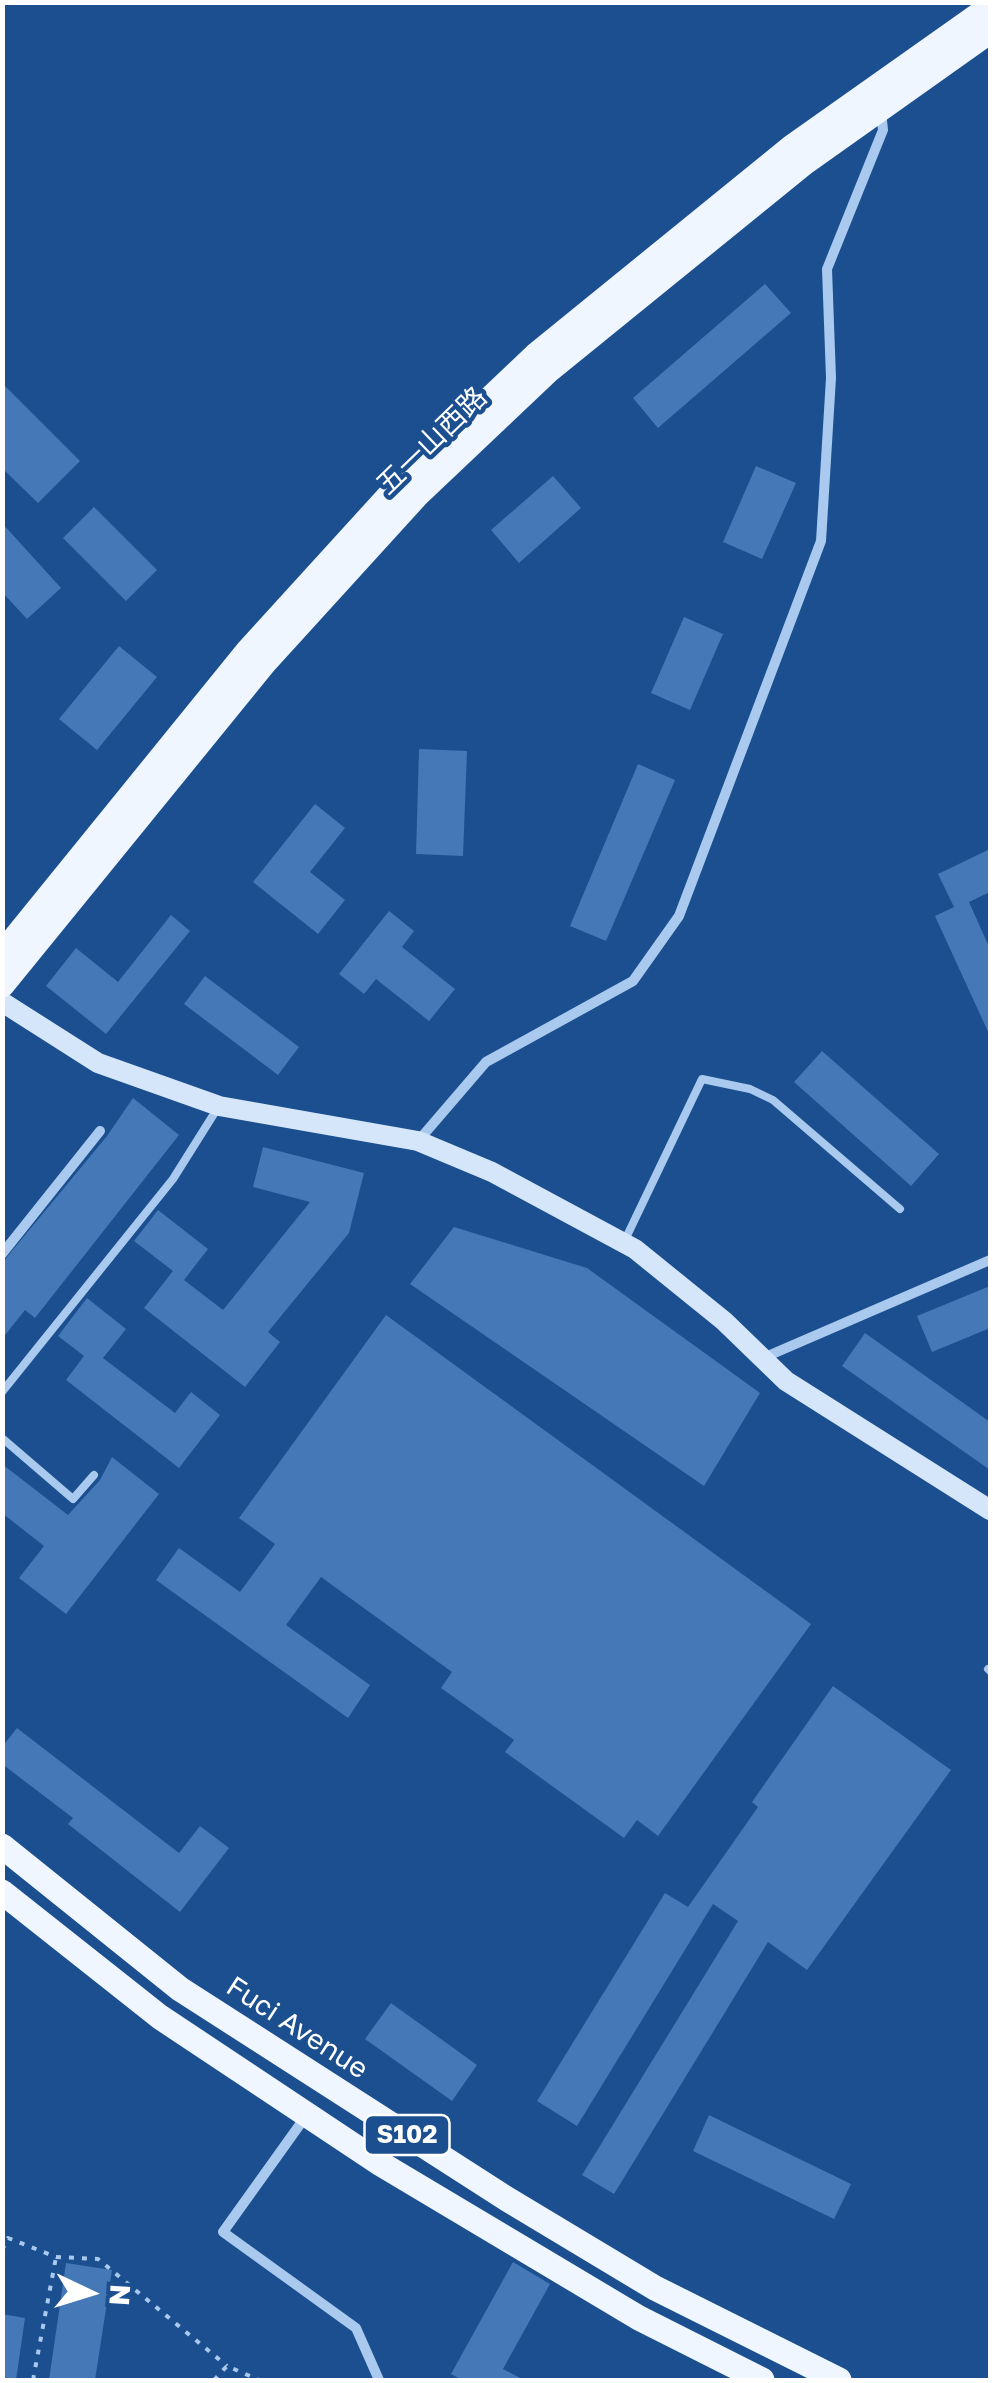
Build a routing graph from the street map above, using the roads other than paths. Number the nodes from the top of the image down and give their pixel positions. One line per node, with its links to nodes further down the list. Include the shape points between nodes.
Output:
1 (990, 6): 3 (main road, 五一山西路)
2 (990, 31): 3 (main road, 五一山西路)
3 (875, 98): 4 (main road, 五一山西路, via 792,146 536,355 402,483 248,651); 5 (main road, 五一山西路, via 549,370 416,496 264,663); 9 (street, via 883,130 828,268 831,378 822,541 680,916 633,981 486,1062)
4 (2, 954)
5 (2, 985)
6 (2, 1002): 7 (street, via 98,1063)
7 (218, 1106): 9 (street); 15 (lane, via 173,1178)
8 (100, 1131): 12 (street)
9 (418, 1141): 11 (street)
10 (900, 1209): 11 (lane, via 773,1100 702,1079)
11 (624, 1242): 14 (street)
12 (2, 1254)
13 (990, 1260): 14 (street)
14 (762, 1358): 18 (street, via 786,1381)
15 (2, 1392)
16 (2, 1438): 17 (lane, via 73,1500)
17 (94, 1476)
18 (990, 1510)
19 (2, 1846): 24 (main road, Fuci Avenue / S102, via 180,1989 507,2199 655,2288)
20 (2, 1892): 21 (main road, S102, via 160,2017)
21 (307, 2114): 22 (street, via 222,2232 356,2328); 23 (main road, S102, via 639,2318)
22 (378, 2380)
23 (762, 2380)
24 (839, 2380)

